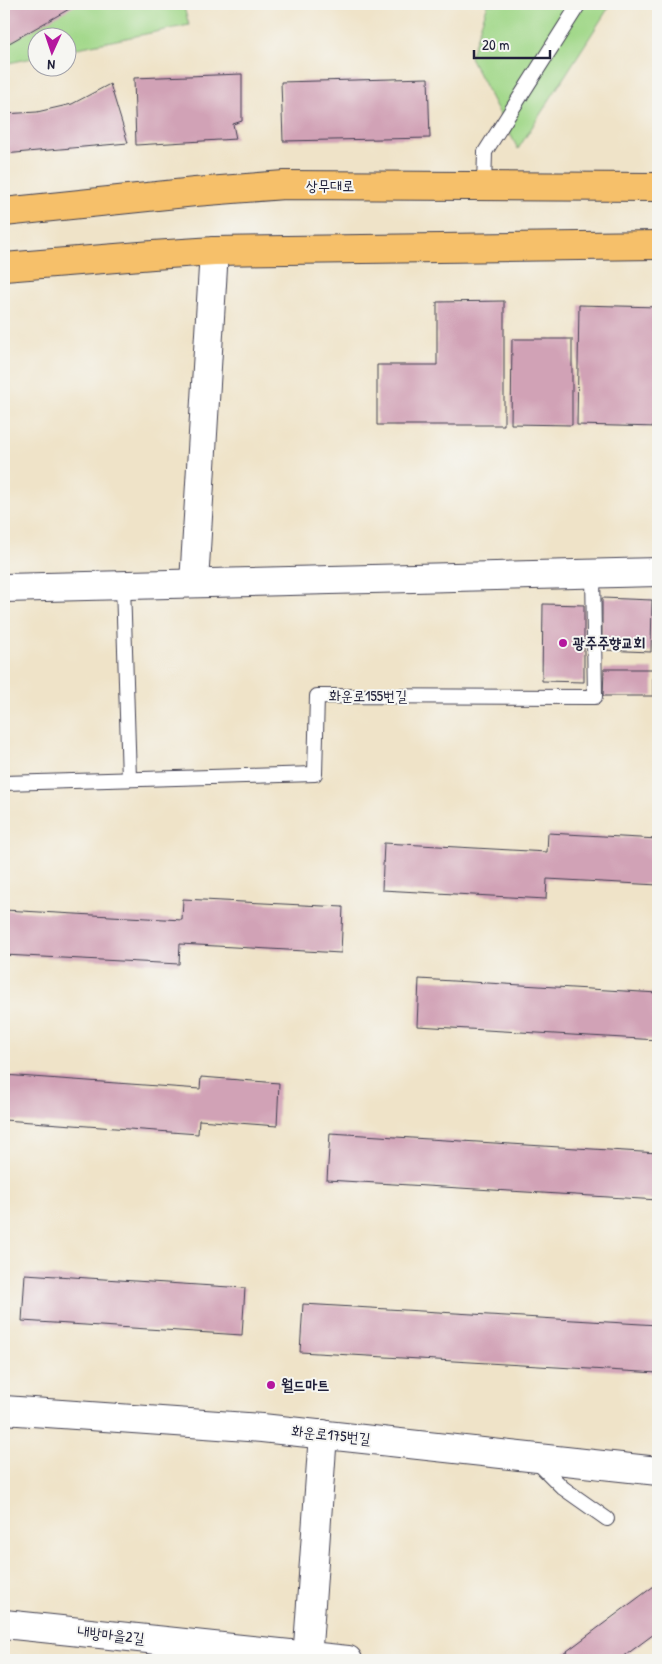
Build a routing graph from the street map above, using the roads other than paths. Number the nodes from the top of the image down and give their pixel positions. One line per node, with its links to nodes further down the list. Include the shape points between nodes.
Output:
1 (579, 4): 2 (lane, via 485,152)
2 (484, 186): 3 (main road, 상무대로); 4 (main road, 상무대로, via 284,185)
3 (658, 187)
4 (4, 212)
5 (658, 246): 6 (main road)
6 (214, 252): 7 (main road); 10 (street)
7 (4, 267)
8 (658, 572): 9 (street)
9 (593, 574): 10 (street); 13 (lane, 화운로155번길, via 595,697 317,696 315,774)
10 (194, 584): 11 (street)
11 (124, 585): 12 (street); 13 (lane)
12 (4, 588)
13 (129, 779): 14 (lane, 화운로155번길)
14 (4, 783)
15 (4, 1410): 16 (street, 화운로175번길)
16 (323, 1434): 17 (street, 화운로175번길); 21 (street)
17 (532, 1457): 18 (street, 화운로175번길); 19 (lane, via 563,1488)
18 (658, 1471)
19 (607, 1519)
20 (4, 1624): 21 (street, 내방마을2길)
21 (308, 1658): 22 (street, 내방마을2길)
22 (348, 1660)

